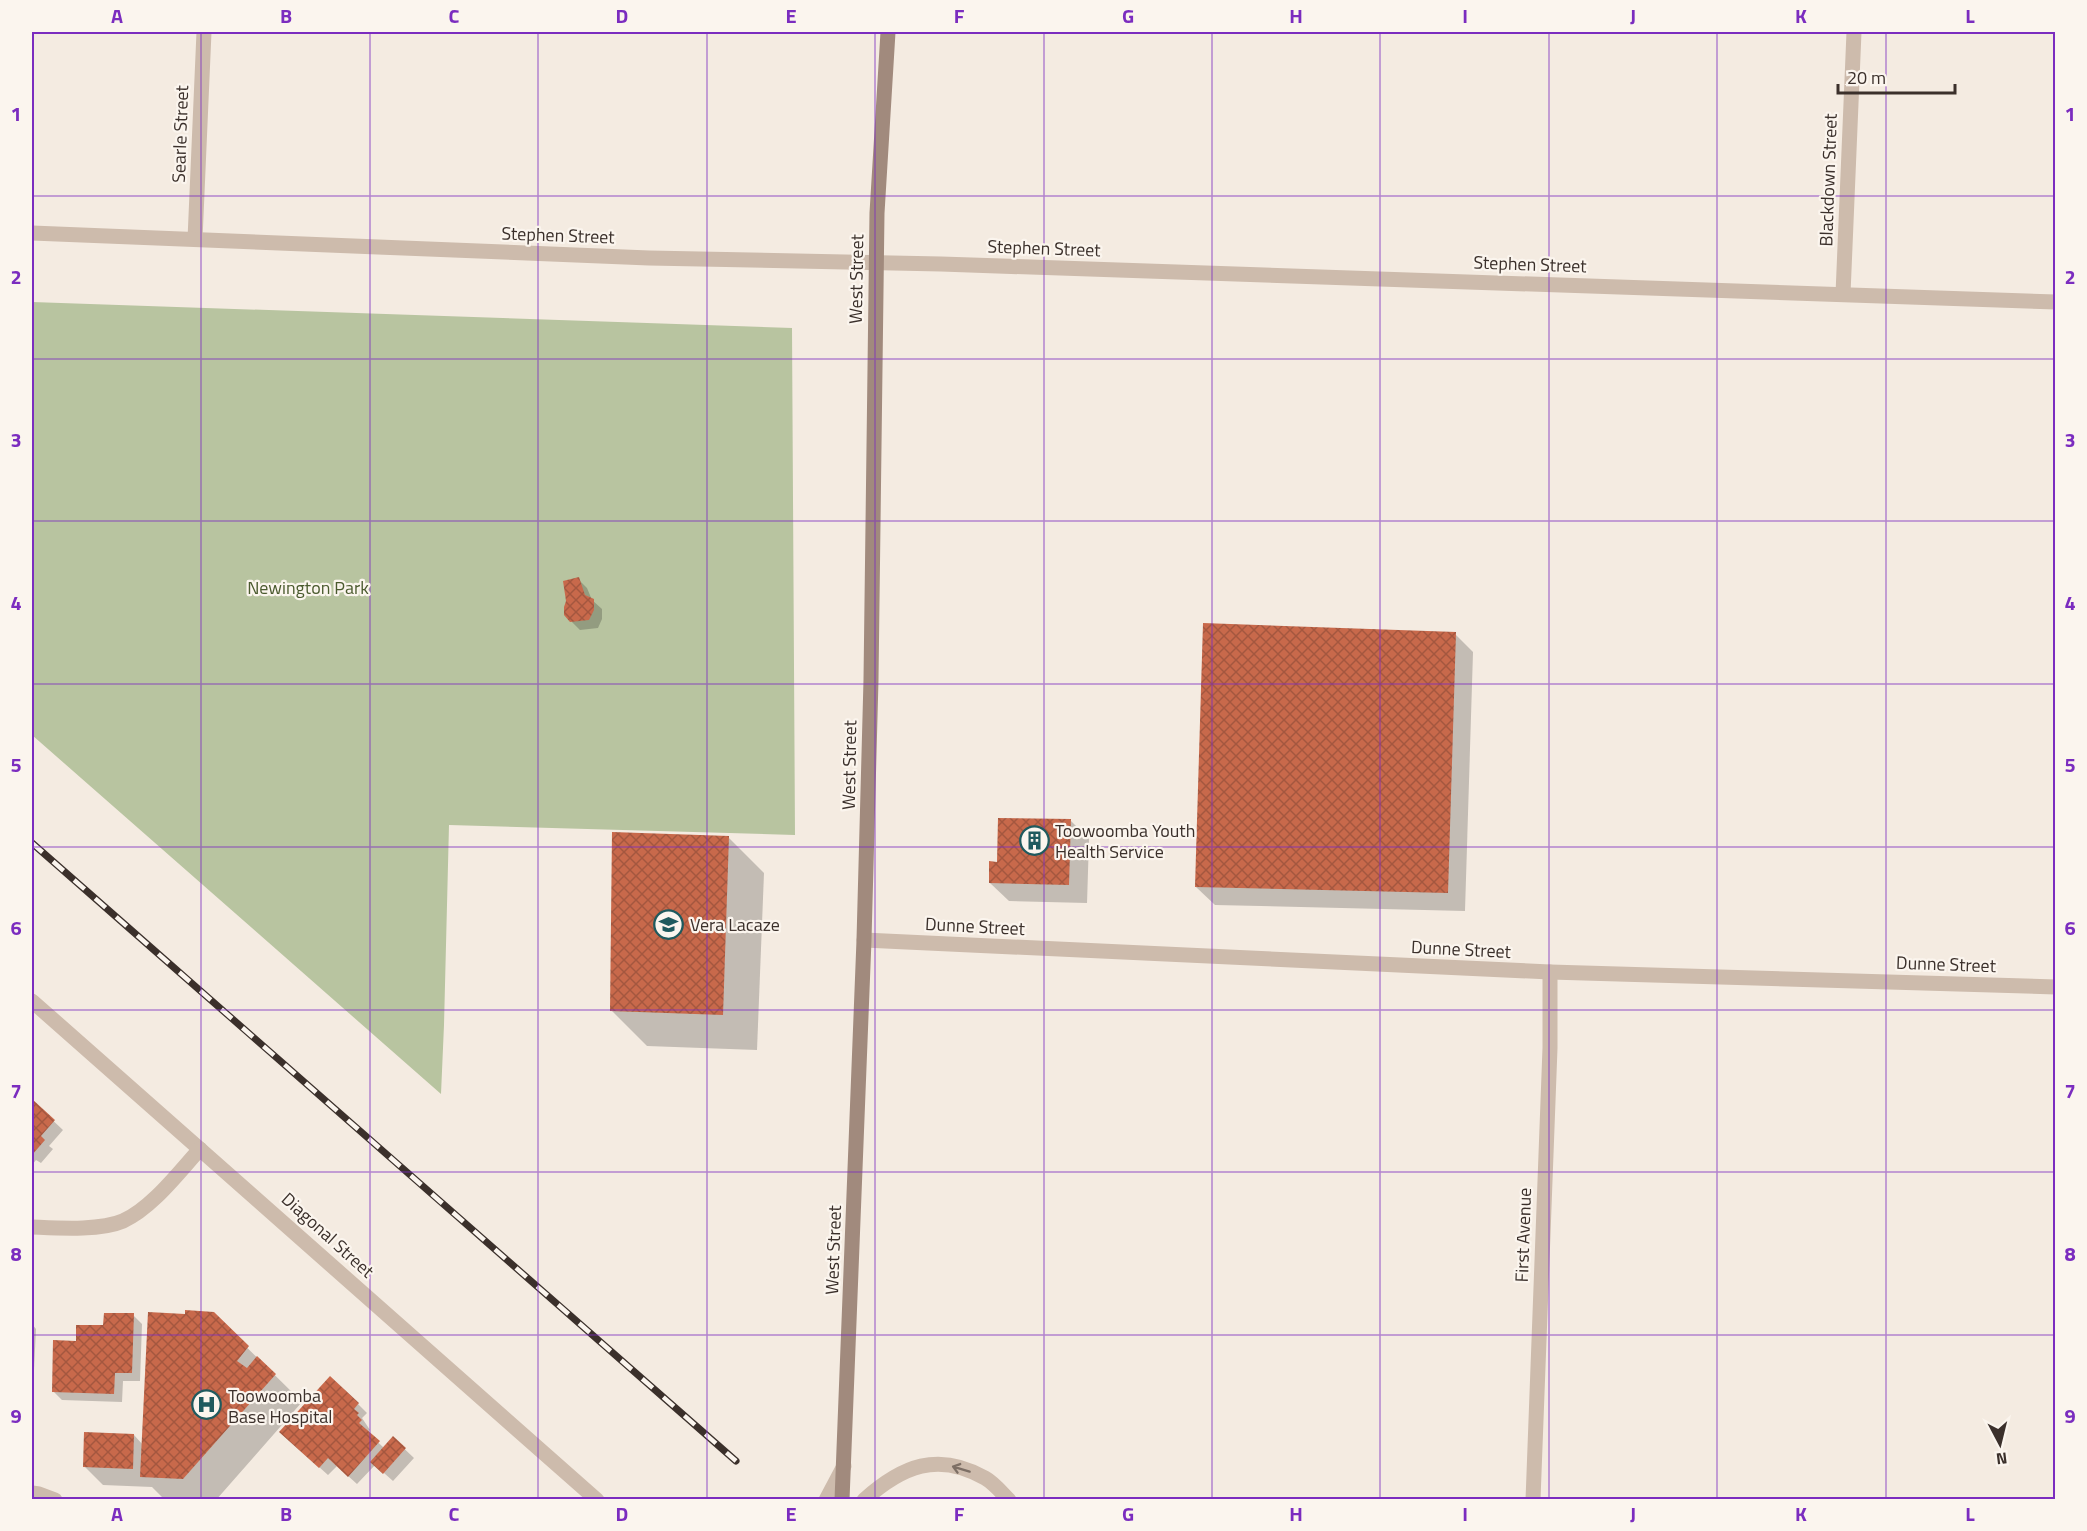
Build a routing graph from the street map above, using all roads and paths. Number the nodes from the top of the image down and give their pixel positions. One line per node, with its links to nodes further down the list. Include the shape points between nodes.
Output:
1 (204, 32): 5 (street, Searle Street)
2 (888, 32): 6 (main road, West Street)
3 (1854, 32): 7 (street, Blackdown Street)
4 (32, 233): 5 (street, Stephen Street)
5 (195, 239): 6 (street, Stephen Street)
6 (876, 263): 7 (street, Stephen Street); 9 (main road, West Street)
7 (1843, 294): 8 (street, Stephen Street)
8 (2055, 302)
9 (864, 940): 10 (street, Dunne Street); 15 (main road, West Street)
10 (1550, 972): 11 (street, Dunne Street); 23 (street, First Avenue)
11 (2055, 987)
12 (32, 1001): 13 (street, Diagonal Street)
13 (200, 1149): 14 (street, via 150,1203 123,1221 91,1227); 18 (street, Diagonal Street)
14 (32, 1227)
15 (844, 1466): 19 (street); 20 (main road, West Street)
16 (32, 1493): 17 (street)
17 (55, 1500)
18 (597, 1500)
19 (826, 1500)
20 (842, 1500)
21 (864, 1500): 22 (street, one-way to 21, via 987,1479 959,1466 929,1464 898,1473)
22 (1009, 1500)
23 (1533, 1500)

